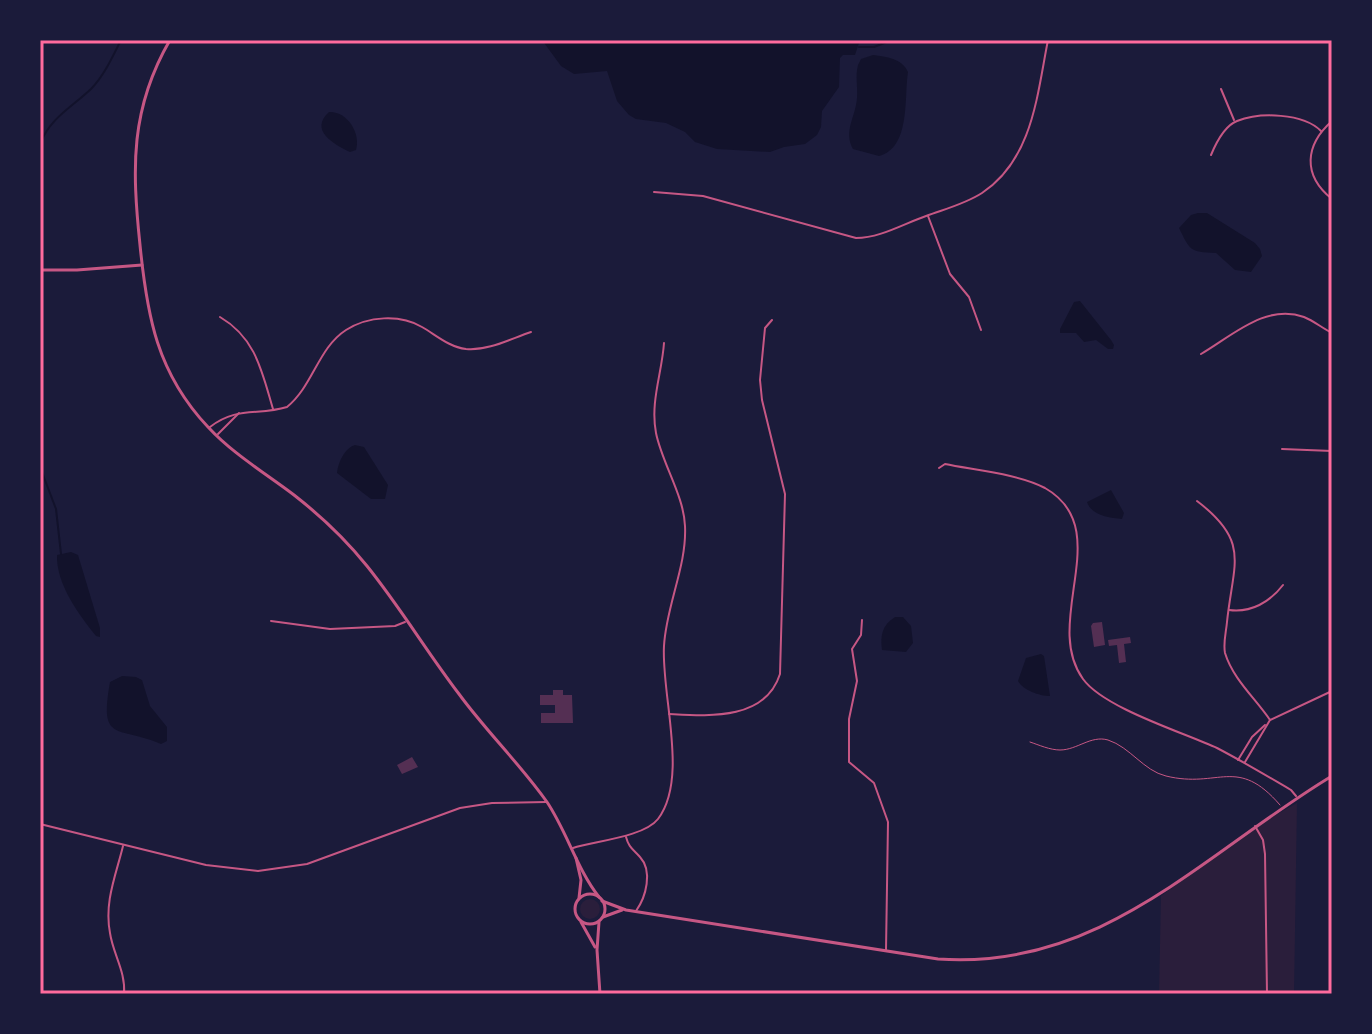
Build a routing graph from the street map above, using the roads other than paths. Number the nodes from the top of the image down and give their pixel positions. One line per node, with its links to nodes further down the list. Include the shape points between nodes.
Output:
1 (170, 40): 13 (street, via 150,81 137,130 134,180)
2 (1048, 40): 12 (street, via 1030,127 1016,159 982,193)
3 (1140, 40): 4 (street)
4 (1153, 42)
5 (1221, 89): 6 (street)
6 (1235, 121): 8 (street, via 1297,118); 9 (street)
7 (1332, 121): 8 (street)
8 (1321, 131): 11 (street, via 1312,149 1311,170)
9 (1211, 155)
10 (654, 192): 12 (street, via 703,196 856,238)
11 (1332, 199)
12 (927, 215): 17 (street, via 950,274 969,297)
13 (142, 265): 14 (street); 24 (street, via 161,355 181,393)
14 (40, 270)
15 (220, 317): 22 (street, via 254,349)
16 (772, 320): 36 (street, via 765,328 760,380 786,508 780,674 765,699 748,709)
17 (981, 330)
18 (531, 332): 22 (street, via 467,349 405,320 361,323 332,342 291,404)
19 (1332, 333): 21 (street, via 1303,317 1276,314 1250,323)
20 (664, 343): 36 (street, via 656,434 685,525 664,645)
21 (1201, 354)
22 (273, 410): 23 (street)
23 (239, 413): 24 (street); 25 (street)
24 (209, 428): 25 (street)
25 (216, 436): 34 (street, via 331,526)
26 (1282, 449): 27 (street)
27 (1332, 451)
28 (939, 468): 40 (street, via 945,464 1033,483 1061,501 1079,538 1069,637 1084,680 1113,704)
29 (1197, 501): 31 (street, via 1218,517 1233,543)
30 (1283, 585): 31 (street, via 1260,605)
31 (1228, 610): 37 (street, via 1225,653)
32 (862, 620): 59 (street, via 852,649 857,681 849,719 849,762 874,783 888,822)
33 (271, 621): 34 (street, via 330,629)
34 (406, 621): 44 (street)
35 (1332, 691): 37 (street)
36 (668, 714): 48 (street, via 672,776 666,804 651,826)
37 (1270, 720): 38 (street)
38 (1266, 724): 40 (street); 41 (street)
39 (1030, 742): 45 (lane, via 1060,750 1107,740 1167,776 1241,776 1256,781)
40 (1238, 760): 41 (street)
41 (1245, 763): 43 (street)
42 (1332, 776): 43 (street)
43 (1297, 797): 45 (street)
44 (546, 802): 49 (street, via 459,809 307,864 274,870 225,869); 50 (street)
45 (1282, 807): 47 (street)
46 (40, 824): 49 (street)
47 (1255, 826): 59 (street, via 1169,890 1061,944 977,960); 62 (street, via 1265,854)
48 (625, 836): 50 (street); 55 (street, via 643,862 647,883)
49 (124, 845): 60 (street, via 108,919)
50 (573, 848): 51 (street)
51 (576, 854): 52 (street); 53 (street, via 581,891)
52 (601, 899): 53 (street, via 590,894); 54 (street); 56 (street)
53 (577, 901): 57 (street)
54 (626, 910): 55 (street); 56 (street)
55 (636, 911): 59 (street)
56 (601, 918): 57 (street, via 587,923); 58 (street)
57 (579, 919): 58 (street)
58 (597, 950): 61 (street)
59 (886, 951)
60 (124, 994)
61 (600, 994)
62 (1267, 994)

